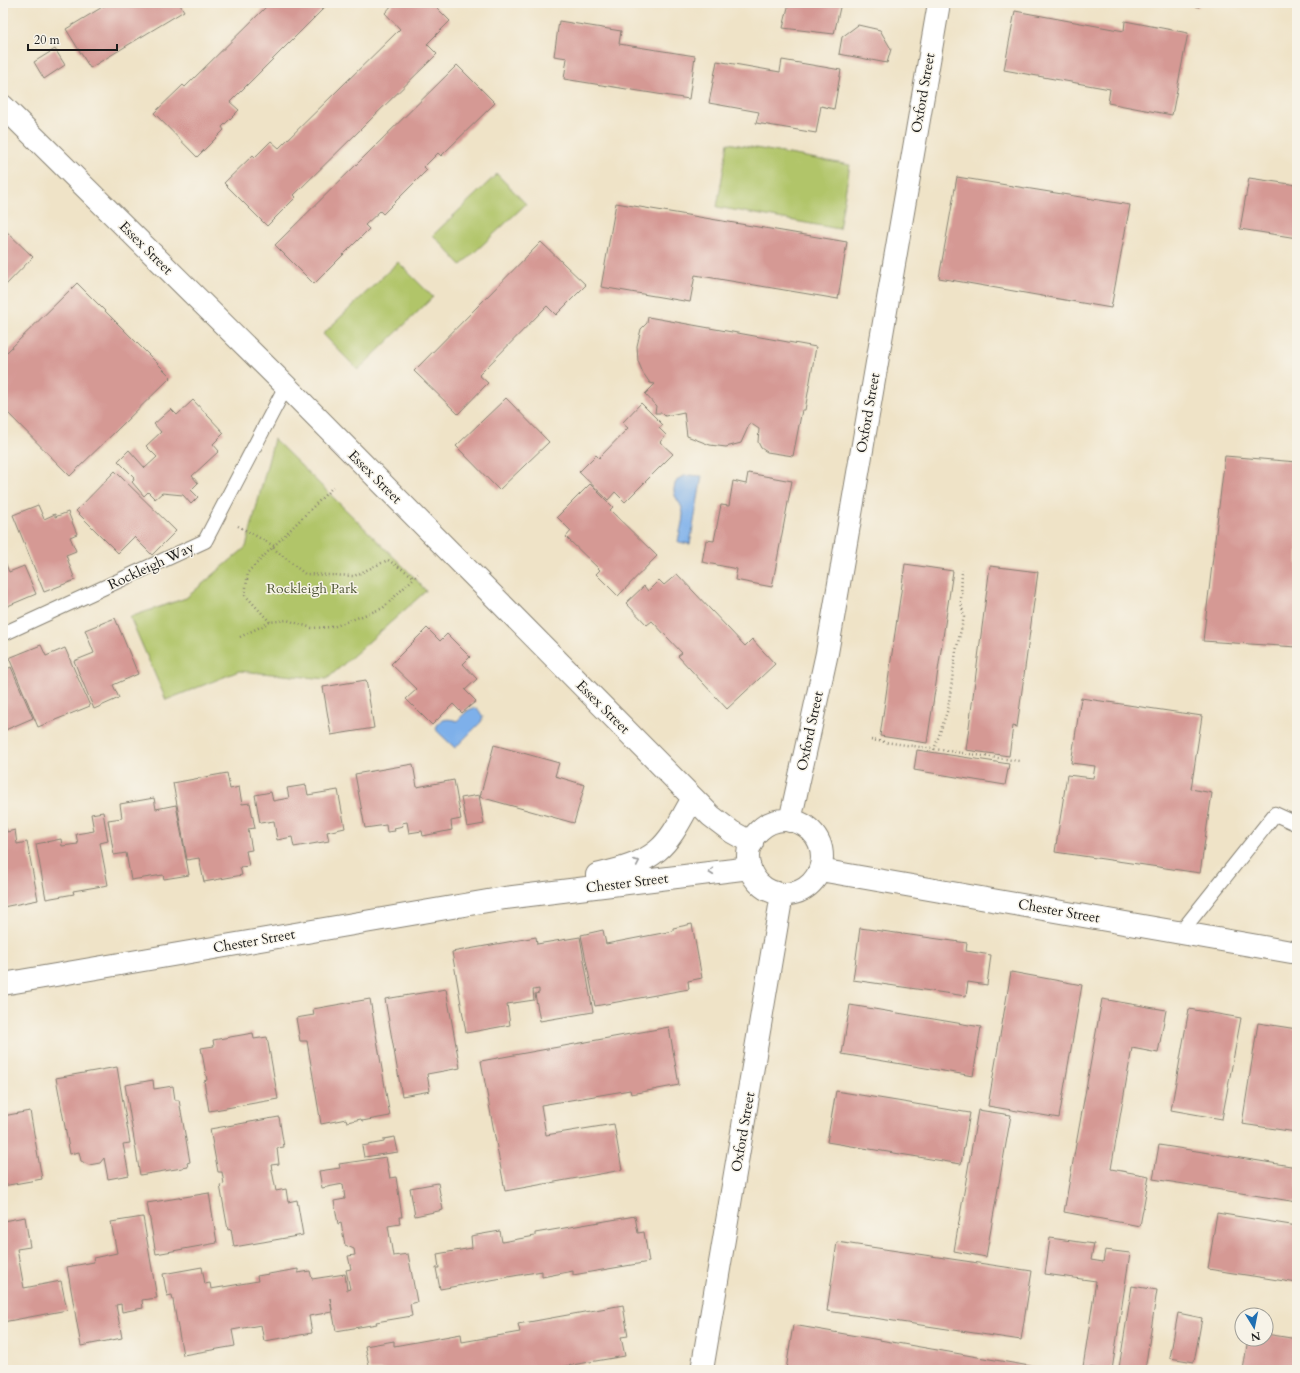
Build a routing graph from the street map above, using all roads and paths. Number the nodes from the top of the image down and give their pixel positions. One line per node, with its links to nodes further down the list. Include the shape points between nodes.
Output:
1 (939, 3): 17 (street, Oxford Street, via 827,653)
2 (3, 106): 3 (street, Essex Street)
3 (286, 386): 5 (lane, Rockleigh Way); 16 (street, Essex Street)
4 (333, 487): 6 (path)
5 (219, 515): 6 (path); 11 (lane, Rockleigh Way, via 205,541)
6 (273, 547): 9 (path, via 305,574 354,576 388,560); 10 (path, via 248,572 245,595)
7 (962, 570): 14 (path, via 961,602 964,616 956,650 948,709)
8 (418, 574): 9 (path)
9 (414, 577): 10 (path, via 383,608 333,627 312,628 287,620)
10 (270, 622): 12 (path)
11 (3, 634)
12 (240, 637)
13 (871, 740): 14 (path)
14 (934, 750): 15 (path)
15 (1019, 761)
16 (693, 798): 19 (street, Essex Street, via 711,816); 23 (street, Chester Street, one-way to 16, via 621,869 642,860 657,851 669,838)
17 (790, 821): 19 (street, via 772,823 756,834); 21 (street, via 801,824 817,839 821,848)
18 (1297, 824): 24 (lane, via 1275,814)
19 (752, 843): 20 (street, via 749,851)
20 (750, 868): 22 (street, via 754,878 762,886); 23 (street, Chester Street, one-way to 23)
21 (820, 870): 22 (street, via 806,888); 24 (street, Chester Street)
22 (782, 894): 27 (street, Oxford Street)
23 (505, 898): 26 (street, Chester Street)
24 (1181, 932): 25 (street, Chester Street)
25 (1297, 953)
26 (3, 984)
27 (702, 1370)

